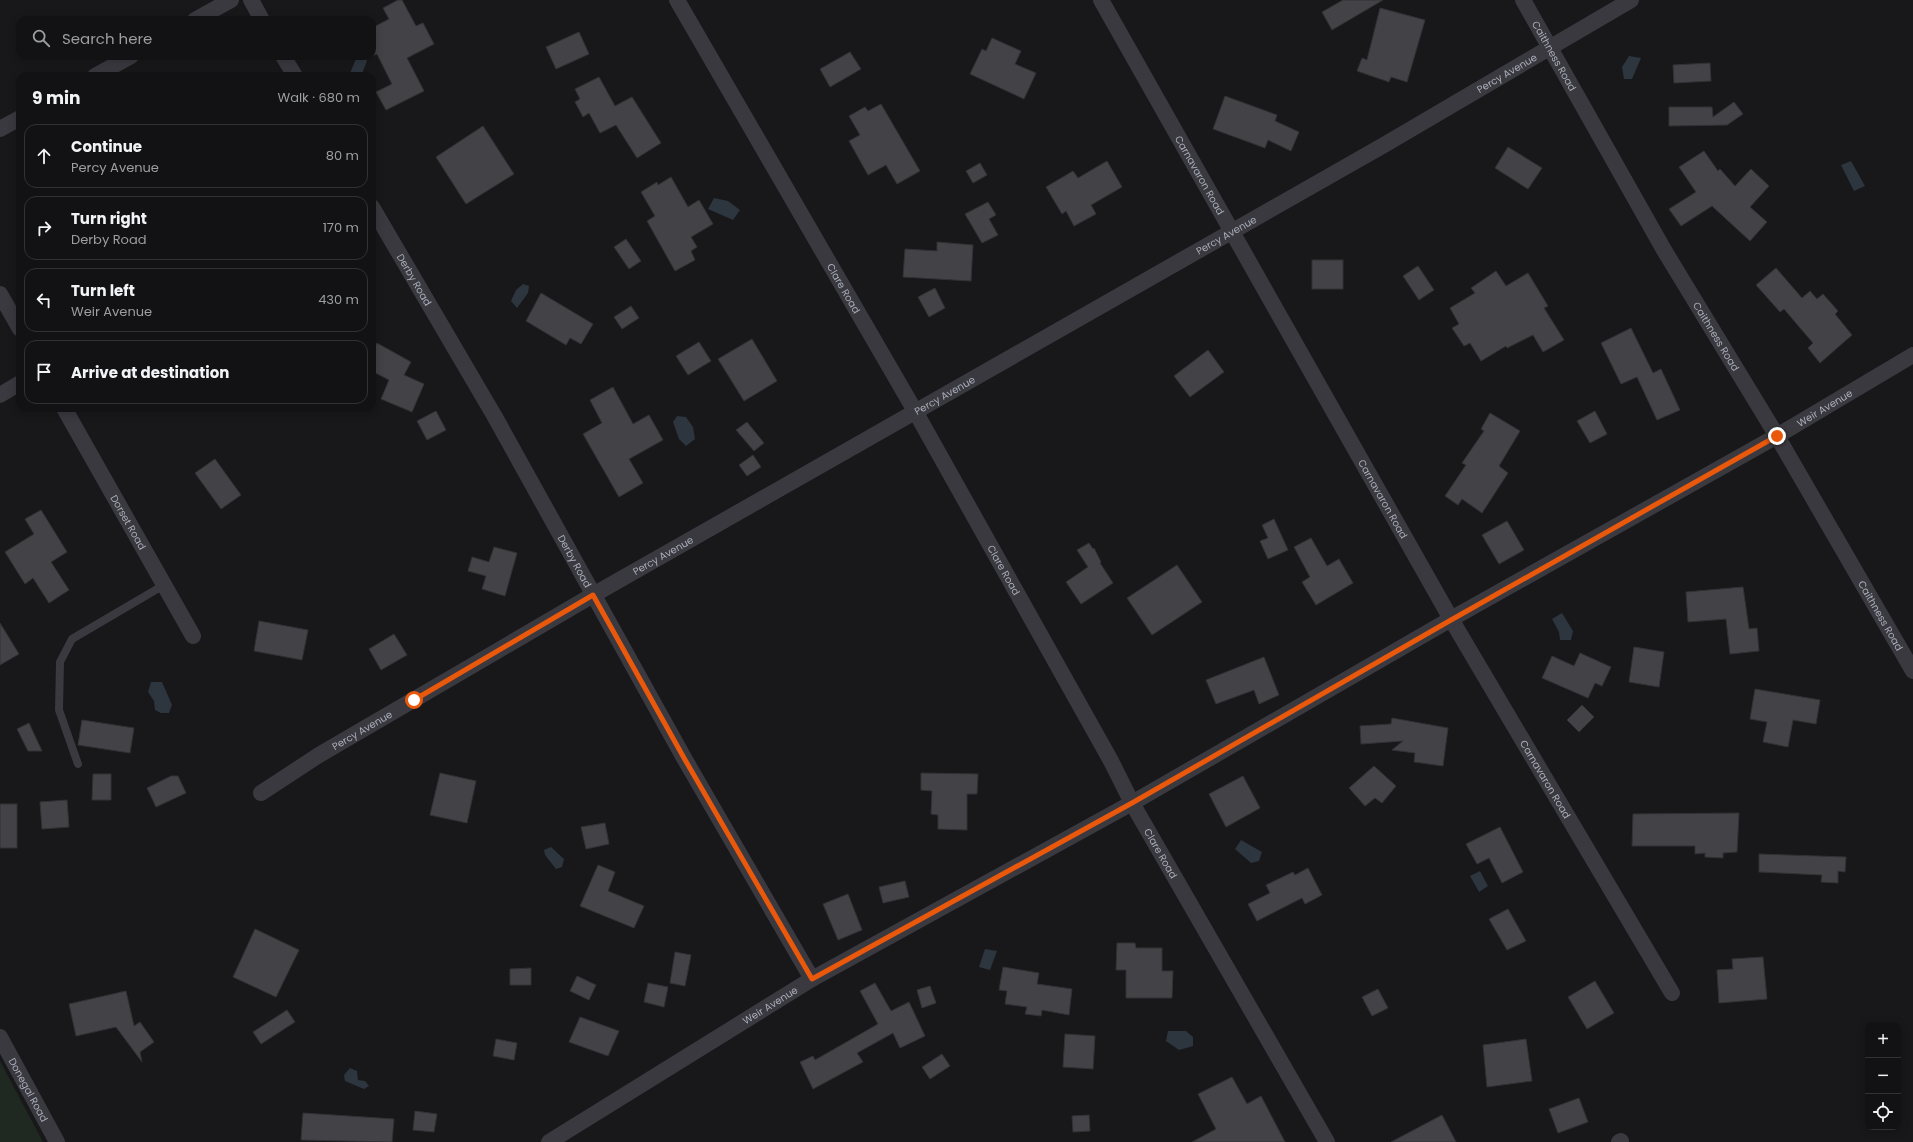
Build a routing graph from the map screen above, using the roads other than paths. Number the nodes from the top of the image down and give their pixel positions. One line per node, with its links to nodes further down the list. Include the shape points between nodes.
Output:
1 (231, 0): 7 (street)
2 (250, 0): 8 (street)
3 (677, 0): 23 (street, Clare Road)
4 (1100, 0): 17 (street, Carnavaron Road)
5 (1523, 0): 9 (street, Caithness Road)
6 (1631, 0): 9 (street, Percy Avenue)
7 (202, 16)
8 (260, 16)
9 (1551, 48): 17 (street, Percy Avenue); 25 (street, Caithness Road, via 1664,250)
10 (124, 60): 12 (street)
11 (286, 60): 13 (street)
12 (102, 72)
13 (293, 72)
14 (16, 120): 15 (street)
15 (0, 129)
16 (376, 214): 27 (street, Derby Road, via 495,417)
17 (1232, 232): 23 (street, Percy Avenue); 28 (street, Carnavaron Road)
18 (0, 294): 19 (street)
19 (16, 322)
20 (1913, 355): 25 (street, Weir Avenue)
21 (16, 385): 22 (street)
22 (0, 395)
23 (915, 411): 27 (street, Percy Avenue); 33 (street, Clare Road, via 1111,760)
24 (66, 412): 26 (street, Dorset Road)
25 (1777, 436): 28 (street, Weir Avenue); 30 (street, Caithness Road)
26 (164, 585): 29 (street, Dorset Road); 31 (lane, via 72,639 60,662 59,710)
27 (593, 595): 32 (street, Percy Avenue, via 319,755); 34 (street, Derby Road)
28 (1451, 620): 33 (street, Weir Avenue); 35 (street, Carnavaron Road)
29 (193, 636)
30 (1913, 671)
31 (78, 764)
32 (261, 793)
33 (1132, 803): 34 (street, Weir Avenue); 39 (street, Clare Road)
34 (812, 979): 38 (street, Weir Avenue)
35 (1672, 993)
36 (0, 1037): 37 (street, Donegal Road)
37 (57, 1142)
38 (549, 1142)
39 (1327, 1142)

